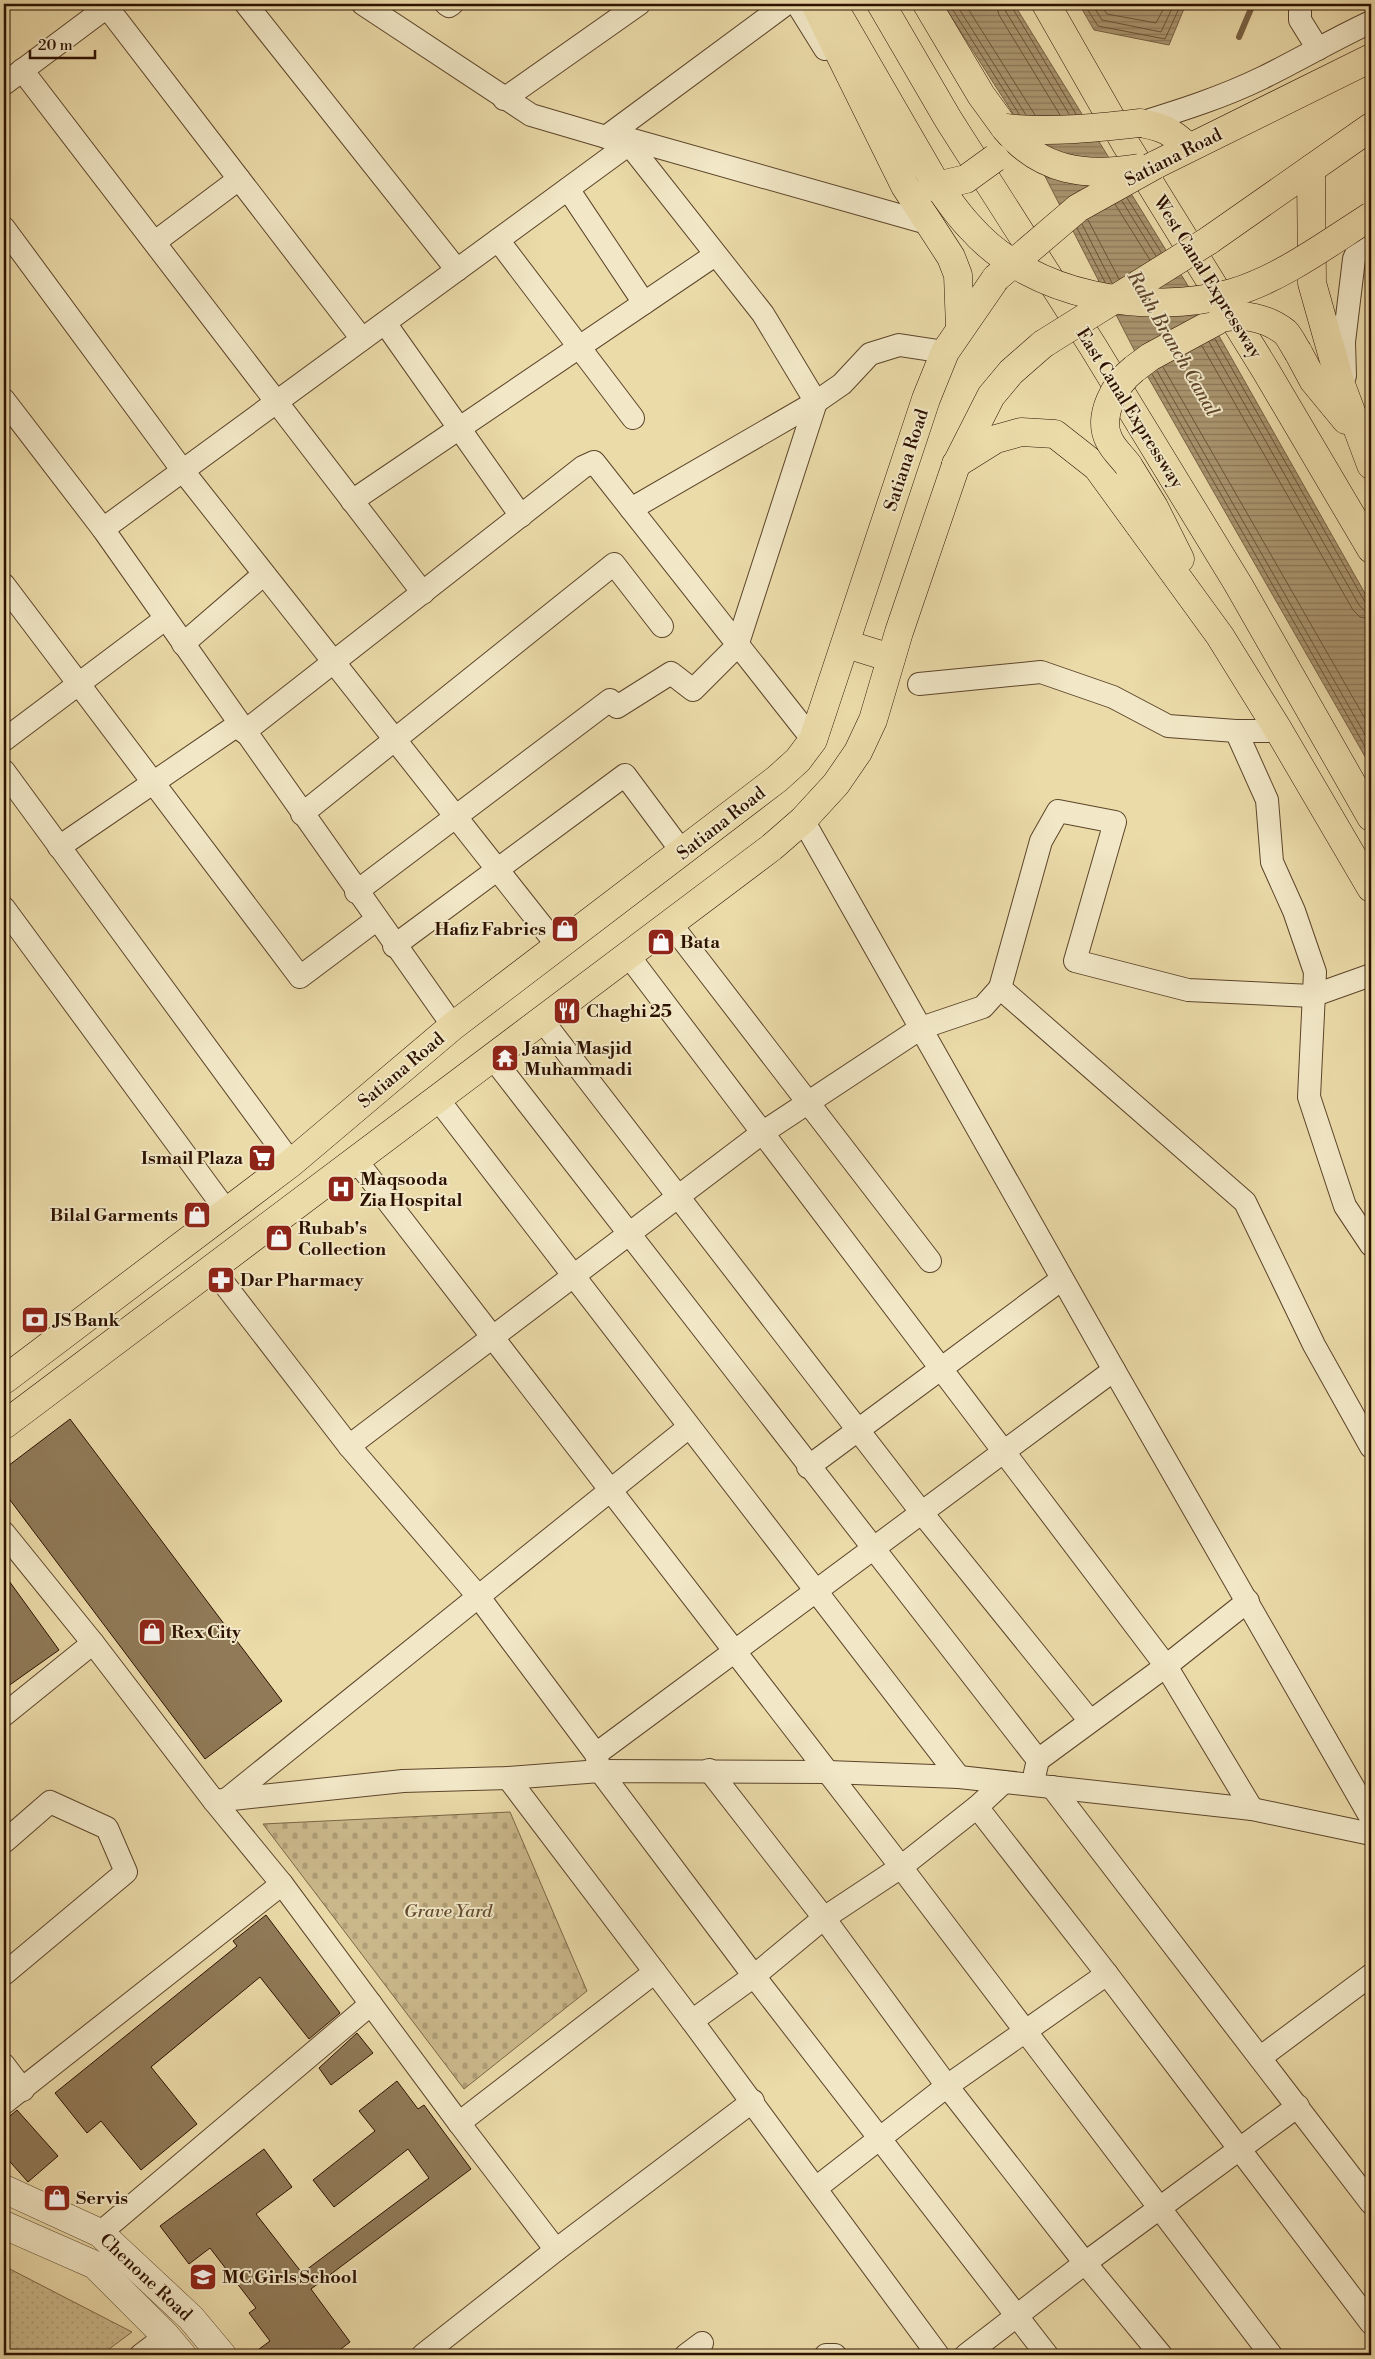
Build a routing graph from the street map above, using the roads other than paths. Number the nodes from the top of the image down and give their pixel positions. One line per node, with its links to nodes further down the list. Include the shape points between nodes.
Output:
1 (246, 4): 39 (street)
2 (364, 4): 20 (street)
3 (446, 4): 4 (street)
4 (452, 4)
5 (639, 4): 20 (street)
6 (786, 4): 24 (street)
7 (798, 4): 26 (street)
8 (815, 4): 26 (main road)
9 (832, 4): 30 (main road)
10 (881, 4): 84 (main road, East Canal Expressway, via 948,119 1092,344 1238,584)
11 (927, 4): 23 (main road, via 982,95)
12 (1046, 4): 60 (main road, West Canal Expressway, via 1127,146 1266,370)
13 (1300, 4): 16 (street, via 1300,20)
14 (109, 5): 18 (street); 29 (street)
15 (1371, 22): 16 (street)
16 (1318, 49): 21 (street, via 1223,95)
17 (1371, 58): 25 (main road, Satiana Road)
18 (22, 70): 19 (street); 37 (street)
19 (4, 84)
20 (504, 99): 24 (street, via 531,115)
21 (1140, 123): 23 (main road, bridge); 25 (main road, via 1162,127)
22 (1371, 128): 28 (main road)
23 (1009, 132): 27 (main road, bridge, via 1019,145 1039,159 1074,170 1113,172); 30 (main road, bridge, via 995,158 966,179)
24 (620, 140): 32 (street); 34 (street); 38 (street)
25 (1188, 148): 27 (main road, Satiana Road)
26 (889, 155): 31 (main road)
27 (1154, 165): 42 (main road, Satiana Road, bridge, via 1078,208 996,278)
28 (1311, 169): 51 (main road, via 1312,283 1322,325); 53 (main road, bridge, via 1208,241 1042,344 1011,372 991,396)
29 (239, 180): 37 (street); 43 (street)
30 (932, 182): 31 (main road); 33 (main road, bridge, via 971,229 1008,259 1064,287 1095,296 1139,302 1205,299 1232,293 1288,268)
31 (905, 186): 34 (main road)
32 (568, 189): 36 (street); 40 (street)
33 (1371, 218): 52 (street, via 1354,259 1344,342 1345,381)
34 (927, 223): 42 (main road, via 951,257 958,275)
35 (4, 228): 55 (street)
36 (498, 240): 39 (street); 44 (street)
37 (155, 242): 47 (street)
38 (715, 255): 40 (street); 48 (street, via 763,314)
39 (457, 270): 41 (street)
40 (644, 303): 44 (street)
41 (385, 323): 43 (street); 50 (street)
42 (960, 328): 45 (main road, Satiana Road)
43 (362, 339): 47 (street)
44 (579, 347): 49 (street); 50 (street)
45 (945, 352): 48 (street, via 899,345 870,354 842,384); 68 (main road, Satiana Road)
46 (4, 400): 59 (street)
47 (278, 402): 55 (street); 56 (street)
48 (816, 402): 57 (street); 69 (street)
49 (633, 418)
50 (459, 428): 56 (street); 58 (street)
51 (1358, 434): 54 (main road); 66 (main road, bridge, via 1313,380 1286,333 1245,315 1222,318 1150,357 1125,377 1108,404 1104,419 1108,440 1154,507)
52 (1371, 460)
53 (956, 465): 66 (main road, via 996,439 1021,432 1055,434 1097,467); 70 (main road)
54 (1371, 465)
55 (183, 471): 59 (street); 61 (street)
56 (352, 500): 63 (street)
57 (631, 509): 58 (street, via 594,462 583,467); 69 (street)
58 (521, 516): 63 (street)
59 (102, 529): 64 (street)
60 (1371, 549)
61 (264, 574): 67 (street); 71 (street)
62 (4, 585): 72 (street)
63 (423, 593): 71 (street)
64 (165, 619): 67 (street); 72 (street)
65 (662, 626): 78 (street, via 614,564)
66 (1220, 636): 76 (main road)
67 (183, 644): 74 (street)
68 (846, 644): 70 (main road); 79 (main road, Satiana Road)
69 (737, 646): 79 (street); 83 (street, via 693,690 671,673 617,707 610,700)
70 (891, 658): 85 (main road, via 873,720 858,752 836,784)
71 (334, 662): 74 (street); 78 (street)
72 (79, 684): 77 (street); 81 (street)
73 (919, 684): 75 (street, via 1041,672 1113,697 1168,726)
74 (242, 728): 81 (street); 82 (street)
75 (1236, 731): 76 (street); 99 (street, via 1267,800 1272,862 1294,911 1315,972)
76 (1279, 731): 89 (main road)
77 (4, 740)
78 (394, 740): 82 (street); 83 (street)
79 (813, 740): 87 (main road, Satiana Road, via 778,779)
80 (4, 771): 86 (street)
81 (153, 783): 86 (street); 92 (street, via 300,977)
82 (302, 814): 90 (street)
83 (455, 817): 88 (street); 90 (street)
84 (1371, 817)
85 (803, 820): 93 (main road); 102 (street)
86 (59, 847): 108 (street)
87 (683, 852): 88 (street, via 625,775); 95 (main road, Satiana Road)
88 (497, 870): 94 (street); 95 (street)
89 (1371, 888)
90 (356, 892): 92 (street)
91 (4, 908): 110 (street)
92 (376, 920): 94 (street)
93 (670, 923): 96 (main road); 105 (street)
94 (394, 946): 101 (street)
95 (557, 946): 101 (main road, Satiana Road)
96 (628, 955): 100 (main road); 106 (street)
97 (1371, 975): 99 (street)
98 (1000, 988): 99 (street, via 1041,841 1058,811 1115,822 1075,961 1188,990); 102 (street, via 983,1007); 125 (street, via 1246,1202 1314,1345)
99 (1312, 996): 112 (street, via 1309,1097 1345,1206)
100 (542, 1020): 103 (main road); 109 (street)
101 (453, 1026): 108 (main road, Satiana Road)
102 (921, 1028): 105 (street); 116 (street)
103 (492, 1057): 104 (main road); 111 (street)
104 (438, 1098): 107 (main road); 115 (street)
105 (810, 1102): 106 (street); 113 (street)
106 (762, 1133): 109 (street); 118 (street)
107 (356, 1160): 114 (main road); 117 (street)
108 (292, 1164): 110 (main road, Satiana Road)
109 (679, 1197): 111 (street); 123 (street)
110 (227, 1212): 120 (main road, Satiana Road)
111 (629, 1235): 115 (street); 127 (street)
112 (1371, 1245)
113 (930, 1261)
114 (212, 1268): 121 (main road); 124 (street)
115 (574, 1276): 117 (street); 122 (street)
116 (1062, 1279): 118 (street); 119 (street)
117 (493, 1338): 124 (street); 128 (street)
118 (939, 1368): 123 (street); 126 (street)
119 (1114, 1370): 126 (street); 134 (street)
120 (4, 1380)
121 (4, 1425)
122 (689, 1427): 128 (street); 132 (street)
123 (859, 1431): 127 (street); 129 (street)
124 (349, 1446): 133 (street)
125 (1371, 1447)
126 (1003, 1453): 129 (street); 137 (street)
127 (808, 1467): 131 (street)
128 (610, 1490): 133 (street); 136 (street)
129 (922, 1513): 131 (street); 139 (street)
130 (4, 1533): 135 (street)
131 (872, 1549): 132 (street); 140 (street)
132 (816, 1591): 136 (street); 144 (street)
133 (478, 1596): 141 (street); 148 (street)
134 (1248, 1601): 137 (street); 151 (street)
135 (93, 1644): 138 (street); 148 (street)
136 (735, 1652): 141 (street); 143 (street)
137 (1166, 1666): 139 (street); 150 (street)
138 (4, 1715)
139 (1090, 1721): 140 (street)
140 (1038, 1760): 147 (street, via 1035,1772)
141 (598, 1762): 142 (street); 145 (street); 161 (street)
142 (708, 1770): 143 (street); 156 (street)
143 (828, 1772): 144 (street); 154 (street)
144 (960, 1777): 146 (street)
145 (508, 1778): 148 (street, via 403,1781); 157 (street)
146 (1004, 1782): 147 (street); 149 (street)
147 (1044, 1786): 150 (street); 165 (street)
148 (221, 1800): 155 (street)
149 (977, 1807): 154 (street); 159 (street)
150 (1252, 1810): 152 (street)
151 (1371, 1818)
152 (1371, 1834)
153 (4, 1842): 158 (street, via 50,1802 107,1828 126,1872)
154 (901, 1867): 156 (street); 164 (street)
155 (282, 1884): 162 (street); 168 (street)
156 (824, 1918): 161 (street); 167 (street)
157 (655, 1972): 163 (street); 172 (street)
158 (4, 1974)
159 (1108, 1974): 164 (street); 174 (street)
160 (1371, 1975): 165 (street)
161 (754, 1976): 163 (street); 173 (street)
162 (371, 2004): 172 (street); 180 (street)
163 (692, 2021): 169 (street)
164 (1026, 2030): 167 (street); 178 (street)
165 (1261, 2057): 171 (street)
166 (4, 2065): 168 (street)
167 (947, 2086): 173 (street); 182 (street)
168 (23, 2090): 170 (street)
169 (753, 2101): 175 (street); 181 (street)
170 (4, 2103)
171 (1298, 2106): 174 (street); 177 (street)
172 (459, 2123): 181 (street)
173 (880, 2140): 175 (street); 183 (street)
174 (1240, 2149): 178 (street); 184 (street)
175 (816, 2188): 191 (street)
176 (4, 2189): 180 (street, Chenone Road)
177 (1371, 2203)
178 (1161, 2209): 182 (street); 195 (street)
179 (4, 2225): 185 (street, Chenone Road, via 95,2265)
180 (100, 2233): 187 (street, Chenone Road, via 190,2318)
181 (556, 2250): 188 (street)
182 (1086, 2263): 183 (street); 194 (street)
183 (1017, 2317): 192 (street); 193 (street)
184 (1371, 2323)
185 (174, 2346): 186 (street)
186 (141, 2355)
187 (222, 2355)
188 (423, 2355)
189 (826, 2355): 190 (street)
190 (835, 2355)
191 (938, 2355)
192 (966, 2355)
193 (1047, 2355)
194 (1162, 2355)
195 (1272, 2355)

